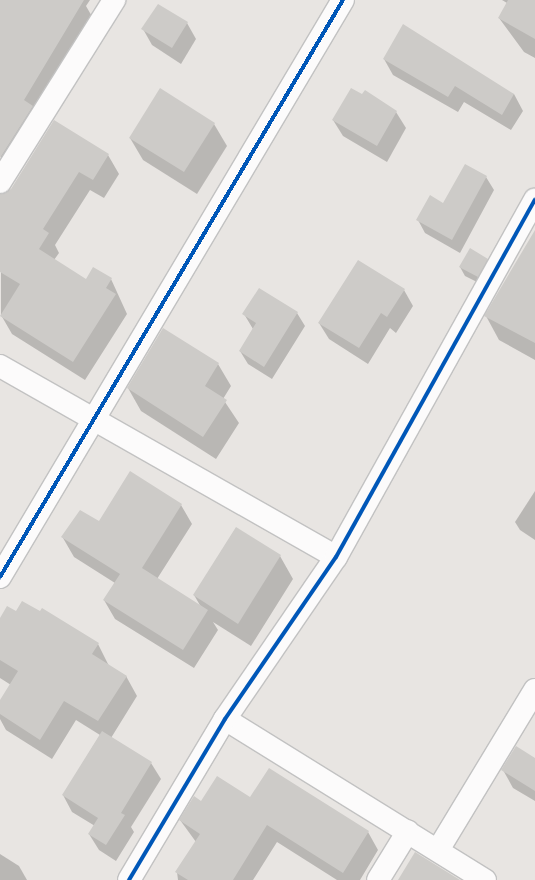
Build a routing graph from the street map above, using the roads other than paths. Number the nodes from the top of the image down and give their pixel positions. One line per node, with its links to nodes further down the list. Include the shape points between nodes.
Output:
1 (114, 0): 3 (street)
2 (343, 0): 7 (street)
3 (0, 182)
4 (535, 200): 5 (street)
5 (528, 229): 8 (street)
6 (0, 366): 7 (street)
7 (96, 419): 8 (street); 9 (street)
8 (336, 557): 11 (street)
9 (0, 577)
10 (535, 690): 13 (street)
11 (225, 719): 12 (street); 14 (street)
12 (408, 831): 13 (street); 15 (street)
13 (438, 850): 16 (street)
14 (129, 880)
15 (378, 880)
16 (485, 880)

